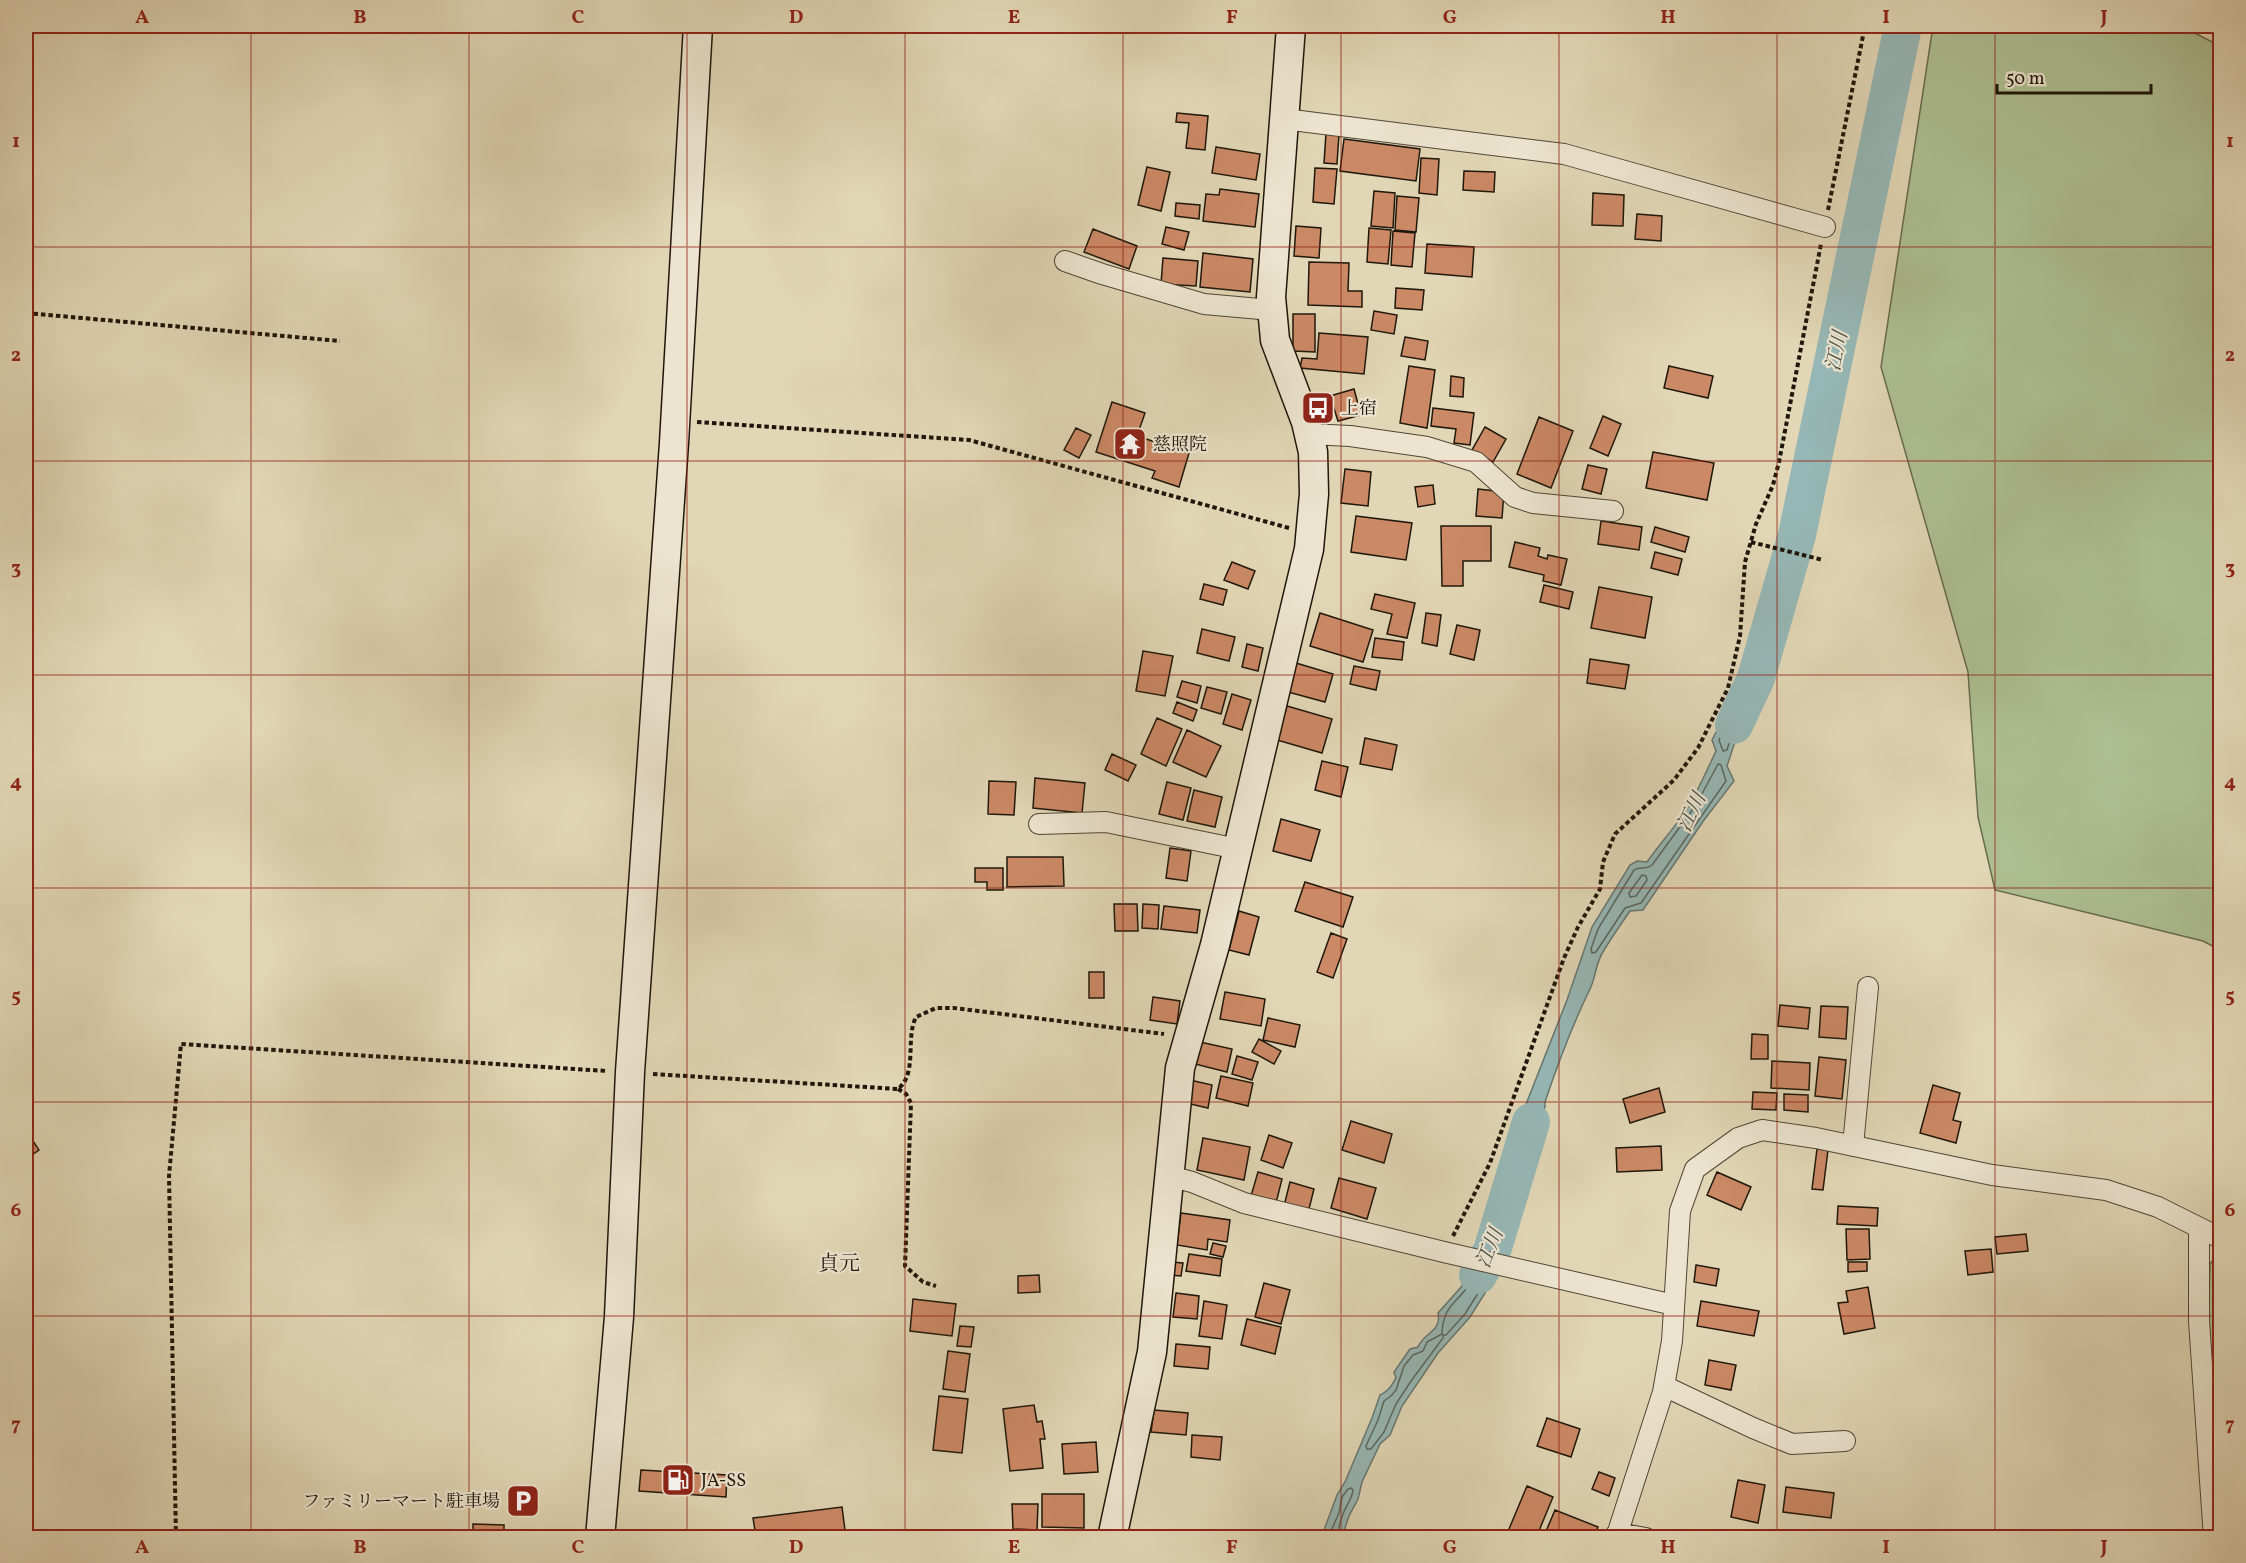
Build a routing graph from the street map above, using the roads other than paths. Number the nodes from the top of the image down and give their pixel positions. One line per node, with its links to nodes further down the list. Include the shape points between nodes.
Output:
1 (698, 26): 20 (street, via 630,1072 619,1317)
2 (1291, 26): 3 (street)
3 (1284, 119): 4 (street, via 1564,154); 6 (street)
4 (1824, 227)
5 (1065, 261): 6 (street, via 1204,304)
6 (1272, 310): 7 (street, via 1275,340)
7 (1309, 435): 8 (street, via 1350,436 1427,447 1476,462 1515,497 1533,503); 10 (street, via 1314,494 1309,549)
8 (1613, 511)
9 (1039, 824): 10 (street, via 1106,822)
10 (1238, 849): 13 (street, via 1180,1068)
11 (1868, 987): 12 (street)
12 (1853, 1146): 14 (street, via 1992,1175 2106,1190 2158,1207); 16 (street, via 1762,1130 1738,1138 1695,1169 1680,1211)
13 (1169, 1176): 16 (street, via 1244,1203); 21 (street, via 1152,1353)
14 (2199, 1229): 15 (street); 23 (street, via 2199,1321)
15 (2220, 1238)
16 (1674, 1305): 17 (street)
17 (1664, 1386): 18 (street, via 1792,1444); 19 (street)
18 (1845, 1441)
19 (1617, 1535): 22 (street)
20 (600, 1538)
21 (1112, 1538)
22 (1646, 1538)
23 (2214, 1538)

